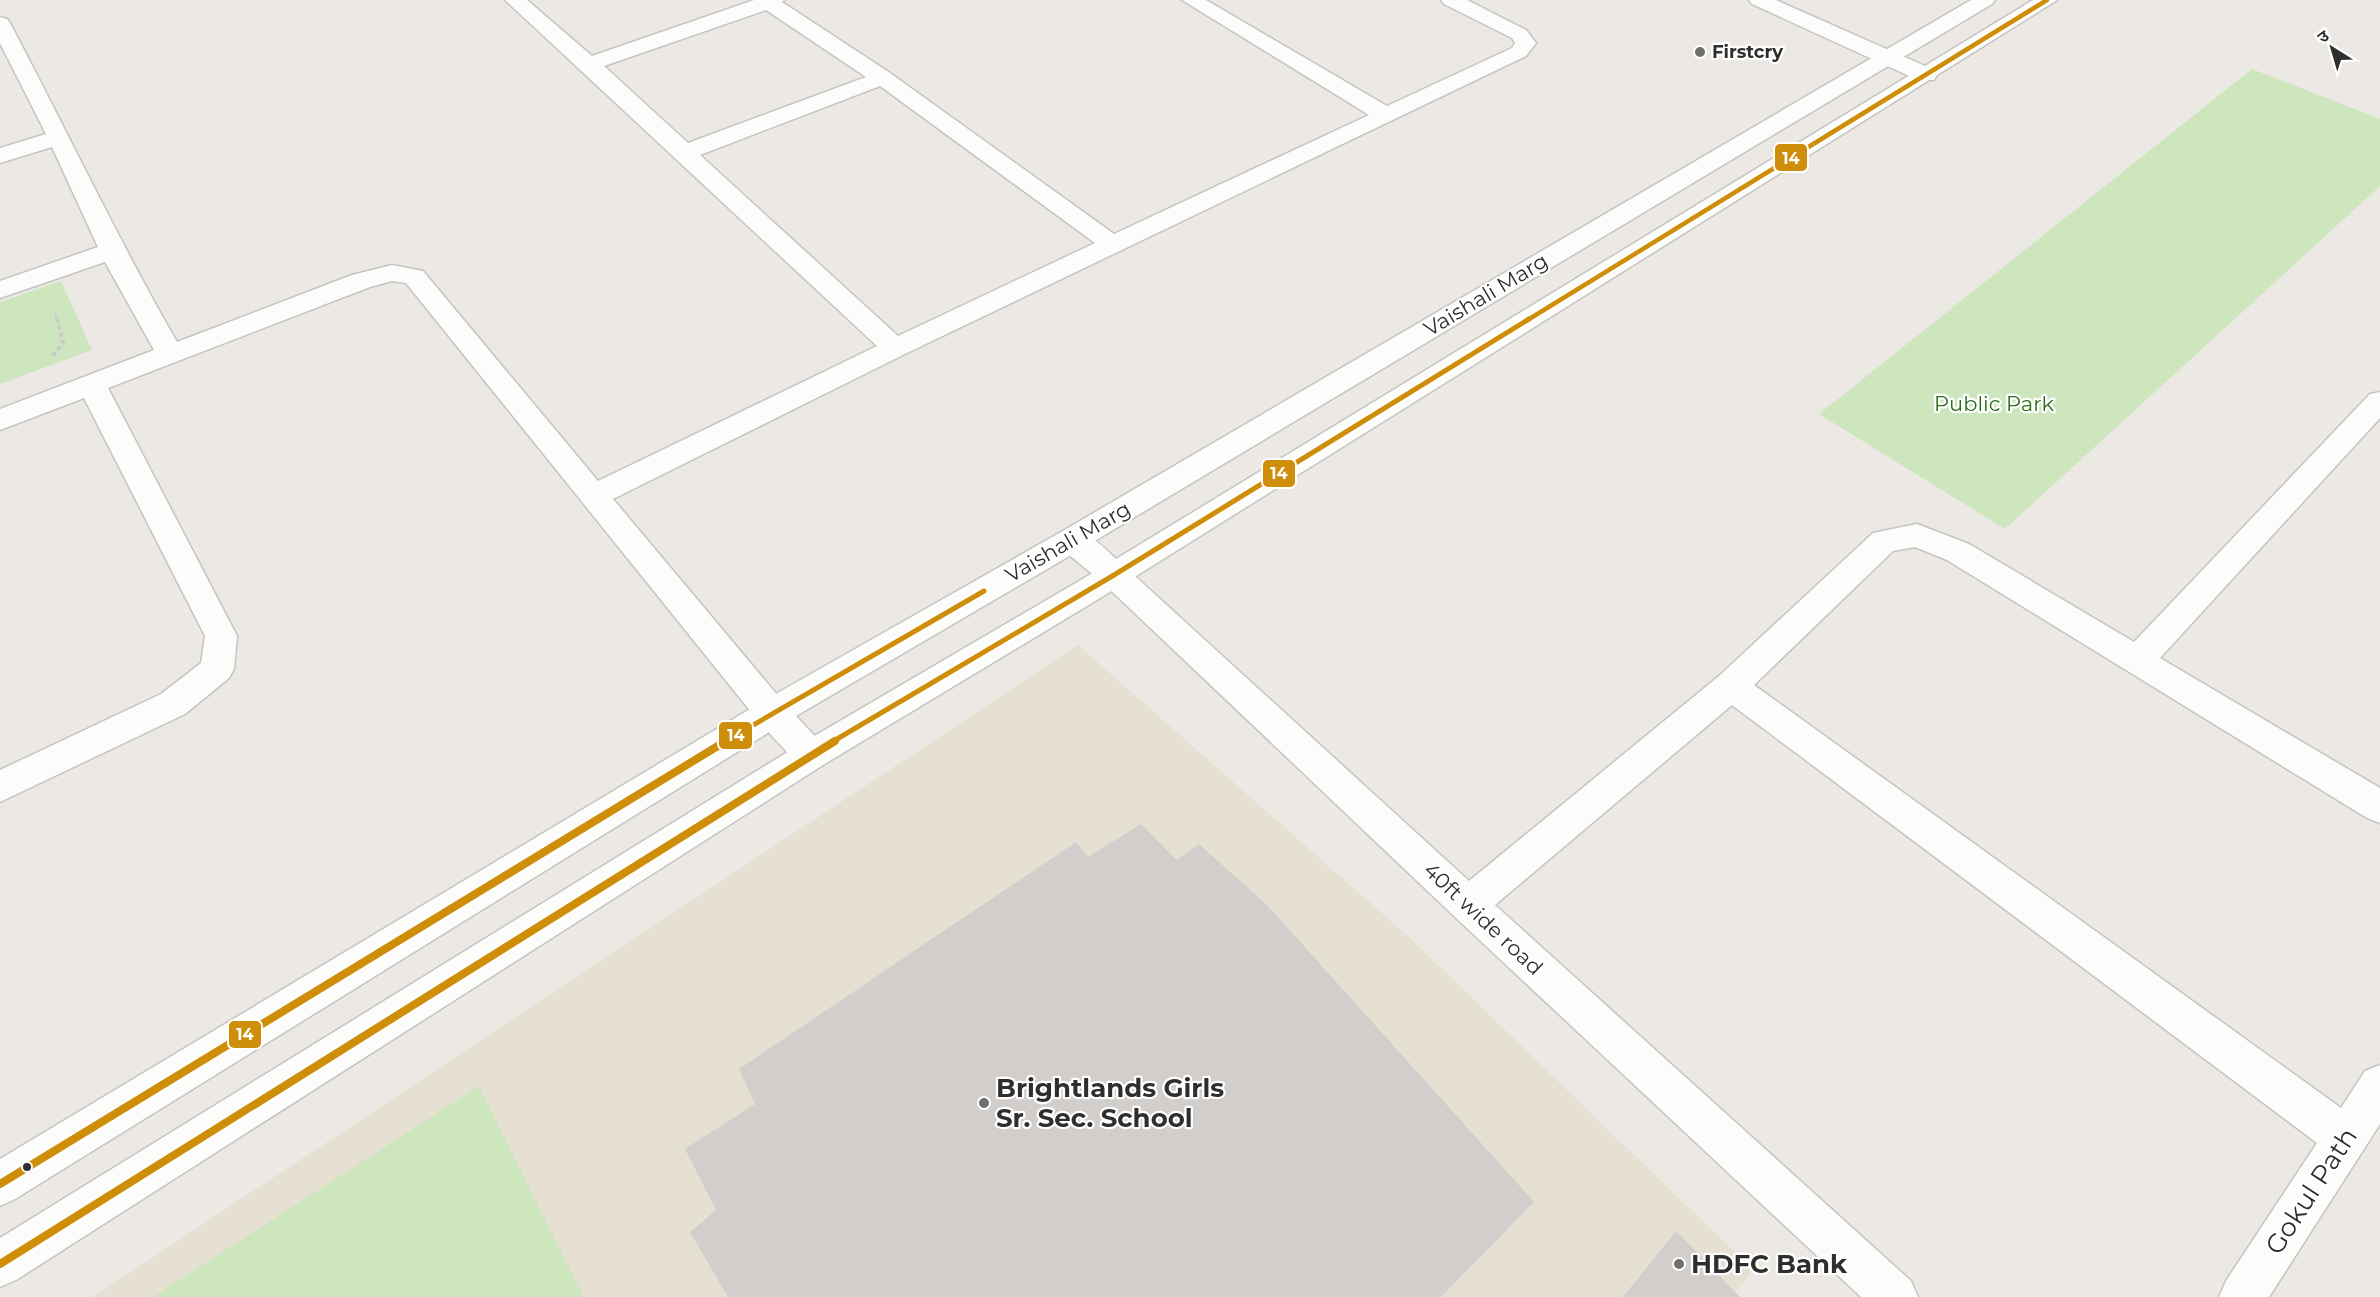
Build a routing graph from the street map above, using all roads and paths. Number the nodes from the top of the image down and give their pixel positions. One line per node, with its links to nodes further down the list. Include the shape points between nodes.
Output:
1 (515, 0): 10 (street)
2 (1192, 0): 13 (street)
3 (1451, 0): 13 (street, via 1520,34 1526,43 1519,52)
4 (1759, 0): 9 (street)
5 (1985, 0): 9 (street, Vaishali Marg)
6 (2048, 0): 11 (street, Vaishali Marg)
7 (771, 1): 10 (street); 12 (street)
8 (2, 31): 14 (street)
9 (1887, 58): 11 (street); 28 (street, Vaishali Marg)
10 (589, 64): 15 (street)
11 (1926, 75): 29 (street, Vaishali Marg)
12 (882, 78): 15 (street); 17 (street)
13 (1384, 114): 17 (street)
14 (59, 137): 16 (street); 18 (street)
15 (684, 153): 21 (street)
16 (0, 156)
17 (1113, 245): 21 (street)
18 (112, 251): 19 (street); 22 (street)
19 (0, 290)
20 (53, 305): 23 (path, via 63,343)
21 (895, 348): 27 (street)
22 (170, 354): 24 (street); 27 (street, via 361,281 392,273 414,277)
23 (51, 358)
24 (92, 385): 26 (street); 34 (street, via 221,636 217,669 173,704)
25 (2380, 401): 30 (street)
26 (0, 420)
27 (593, 496): 32 (street)
28 (1072, 540): 29 (street, 40ft wide road); 32 (street, Vaishali Marg)
29 (1114, 575): 33 (street, Vaishali Marg); 36 (street, 40ft wide road)
30 (2137, 661): 31 (street, via 1958,552 1917,535 1884,541); 35 (street)
31 (1731, 686): 36 (street); 38 (street)
32 (772, 713): 33 (street); 39 (street, Vaishali Marg)
33 (810, 755): 40 (street, Vaishali Marg)
34 (0, 787)
35 (2380, 807)
36 (1468, 905): 41 (street, 40ft wide road)
37 (2380, 1086): 38 (street, Gokul Path)
38 (2346, 1138): 42 (street, Gokul Path)
39 (0, 1184)
40 (0, 1264)
41 (1895, 1297)
42 (2242, 1297)

